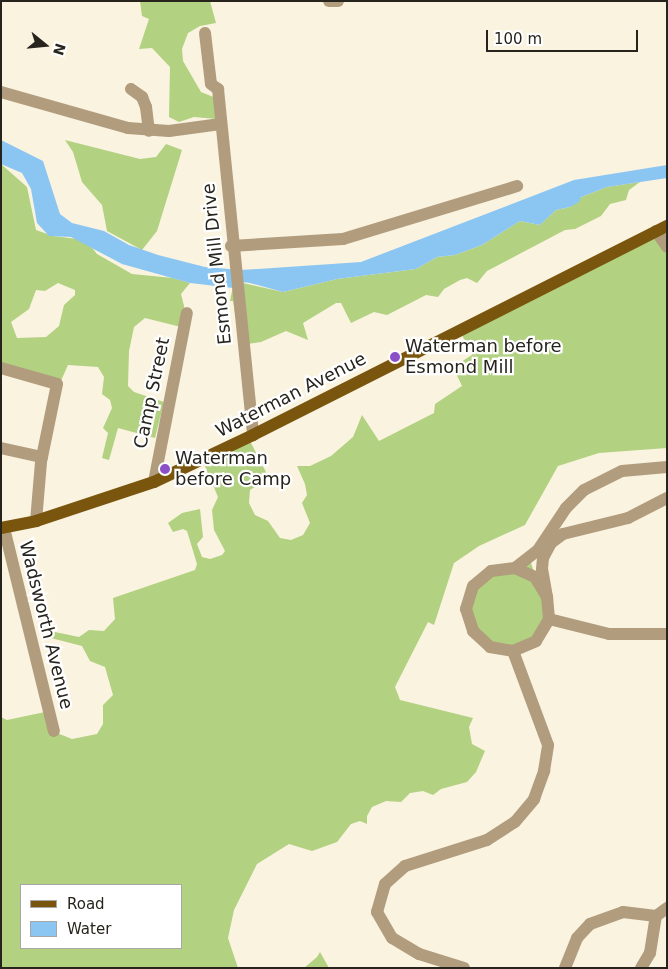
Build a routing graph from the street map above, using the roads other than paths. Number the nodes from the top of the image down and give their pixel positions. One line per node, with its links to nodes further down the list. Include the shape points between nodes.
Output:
1 (329, 1): 2 (street)
2 (338, 1)
3 (205, 33): 6 (street, Esmond Mill Drive, via 211,84 218,89)
4 (130, 89): 7 (street, via 142,97)
5 (1, 92): 7 (street)
6 (221, 124): 7 (street); 10 (street, Esmond Mill Drive)
7 (149, 131)
8 (517, 186): 10 (street, via 343,238)
9 (661, 228): 11 (street); 14 (main road, Waterman Avenue)
10 (232, 246): 14 (street, Esmond Mill Drive)
11 (667, 247)
12 (187, 313): 18 (street, Camp Street)
13 (1, 368): 16 (street, via 57,384)
14 (253, 435): 18 (main road, Waterman Avenue)
15 (1, 448): 16 (street)
16 (42, 457): 20 (street)
17 (667, 467): 22 (street, via 622,471 584,490 566,508 538,550)
18 (154, 482): 20 (main road, Waterman Avenue)
19 (667, 498): 23 (street, via 628,518 563,534 551,543 543,558 542,569)
20 (36, 521): 21 (main road, Waterman Avenue)
21 (3, 528): 27 (street, Wadsworth Avenue)
22 (515, 568): 23 (street, via 535,577); 26 (street, via 491,571 473,586 466,609 473,631 490,647)
23 (547, 597): 24 (street)
24 (549, 619): 25 (street, via 609,634); 26 (street, via 536,640)
25 (667, 634)
26 (514, 651): 30 (street, via 548,746 544,771 534,799 515,822 487,840 405,866 385,884 378,912 392,938 419,954)
27 (54, 732)
28 (667, 908): 29 (street)
29 (656, 916): 31 (street, via 623,912 590,924 578,938); 32 (street, via 650,953)
30 (464, 968)
31 (565, 968)
32 (641, 968)

